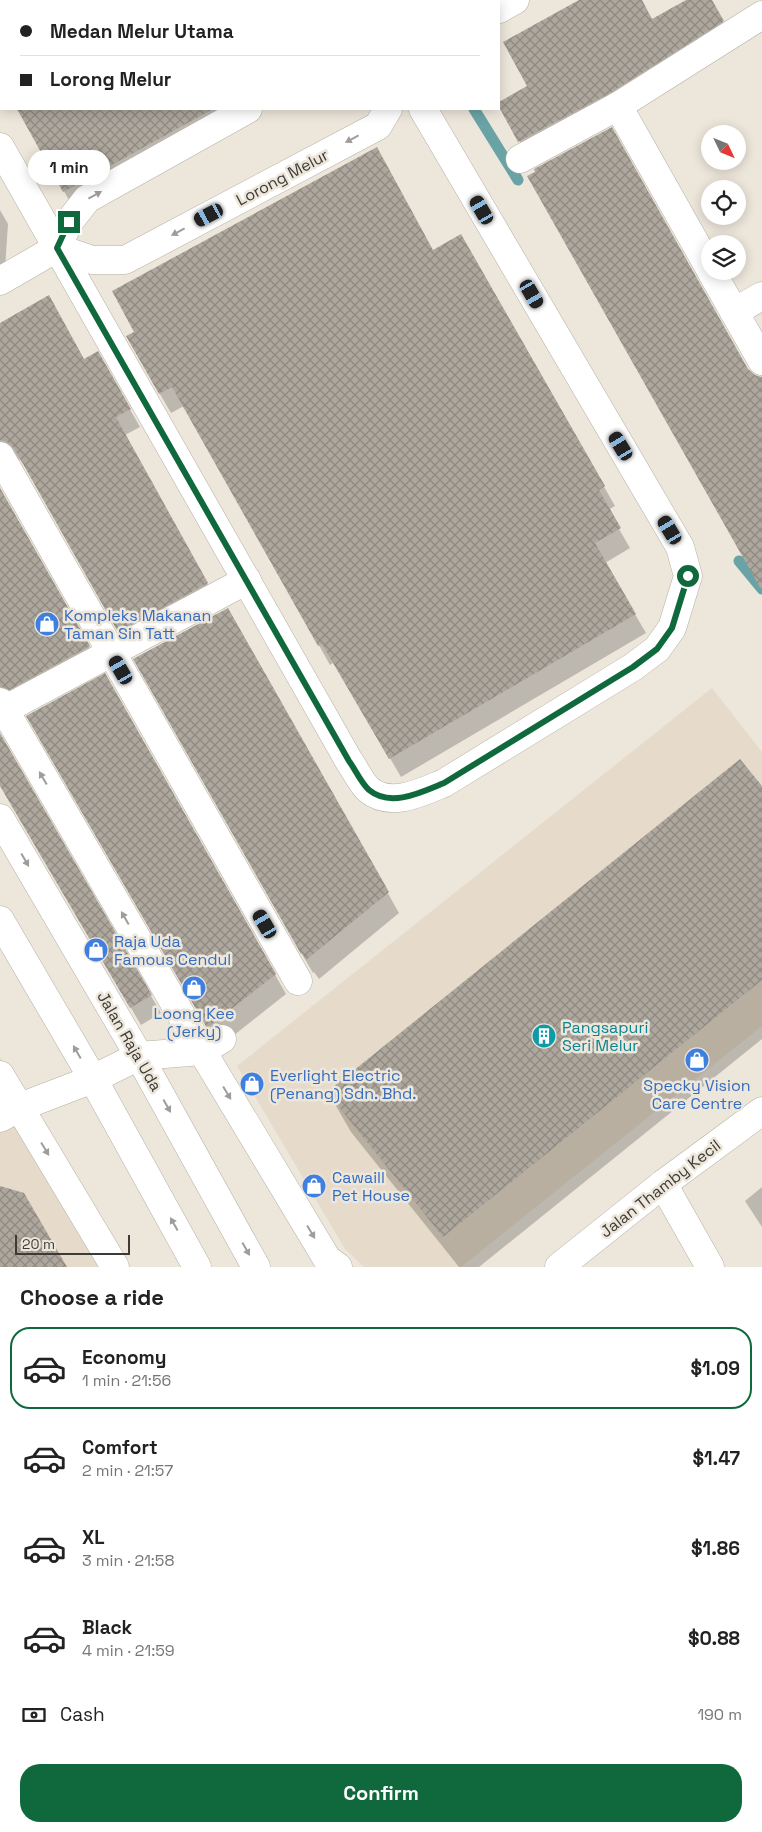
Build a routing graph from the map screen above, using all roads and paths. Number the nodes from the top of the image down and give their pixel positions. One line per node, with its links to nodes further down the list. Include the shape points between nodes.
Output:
1 (515, 0): 2 (street)
2 (500, 8)
3 (762, 15): 4 (street)
4 (618, 106): 9 (street); 11 (street)
5 (246, 110): 10 (street, one-way to 5, via 69,222 87,199)
6 (387, 110): 10 (street, Lorong Melur, one-way to 10, via 378,126 125,260 92,260)
7 (424, 110): 18 (street, via 680,547 688,576 672,628 657,649 633,667 444,783 414,795 386,799 369,790 349,761)
8 (0, 147): 10 (street)
9 (520, 159)
10 (57, 248): 13 (street); 18 (street)
11 (701, 252)
12 (716, 280): 15 (street)
13 (0, 281)
14 (762, 296): 15 (street)
15 (734, 312): 16 (street)
16 (762, 361)
17 (0, 456): 19 (street)
18 (247, 580): 19 (street)
19 (111, 653): 20 (street); 23 (street)
20 (2, 706): 24 (street, one-way to 20)
21 (0, 818): 25 (street, Jalan Raja Uda, one-way to 25)
22 (0, 920): 27 (street, one-way to 22)
23 (298, 981)
24 (212, 1045): 25 (street); 34 (street, one-way to 34, via 327,1259)
25 (139, 1056): 27 (street); 33 (street, Jalan Raja Uda, one-way to 33)
26 (0, 1075): 29 (street)
27 (93, 1079): 29 (street); 32 (street, one-way to 27)
28 (762, 1111): 30 (street, Jalan Thamby Kecil)
29 (10, 1112): 31 (street, one-way to 31)
30 (663, 1184): 35 (street, Jalan Thamby Kecil); 36 (street)
31 (115, 1267)
32 (197, 1267)
33 (256, 1267)
34 (338, 1267)
35 (559, 1267)
36 (710, 1267)

